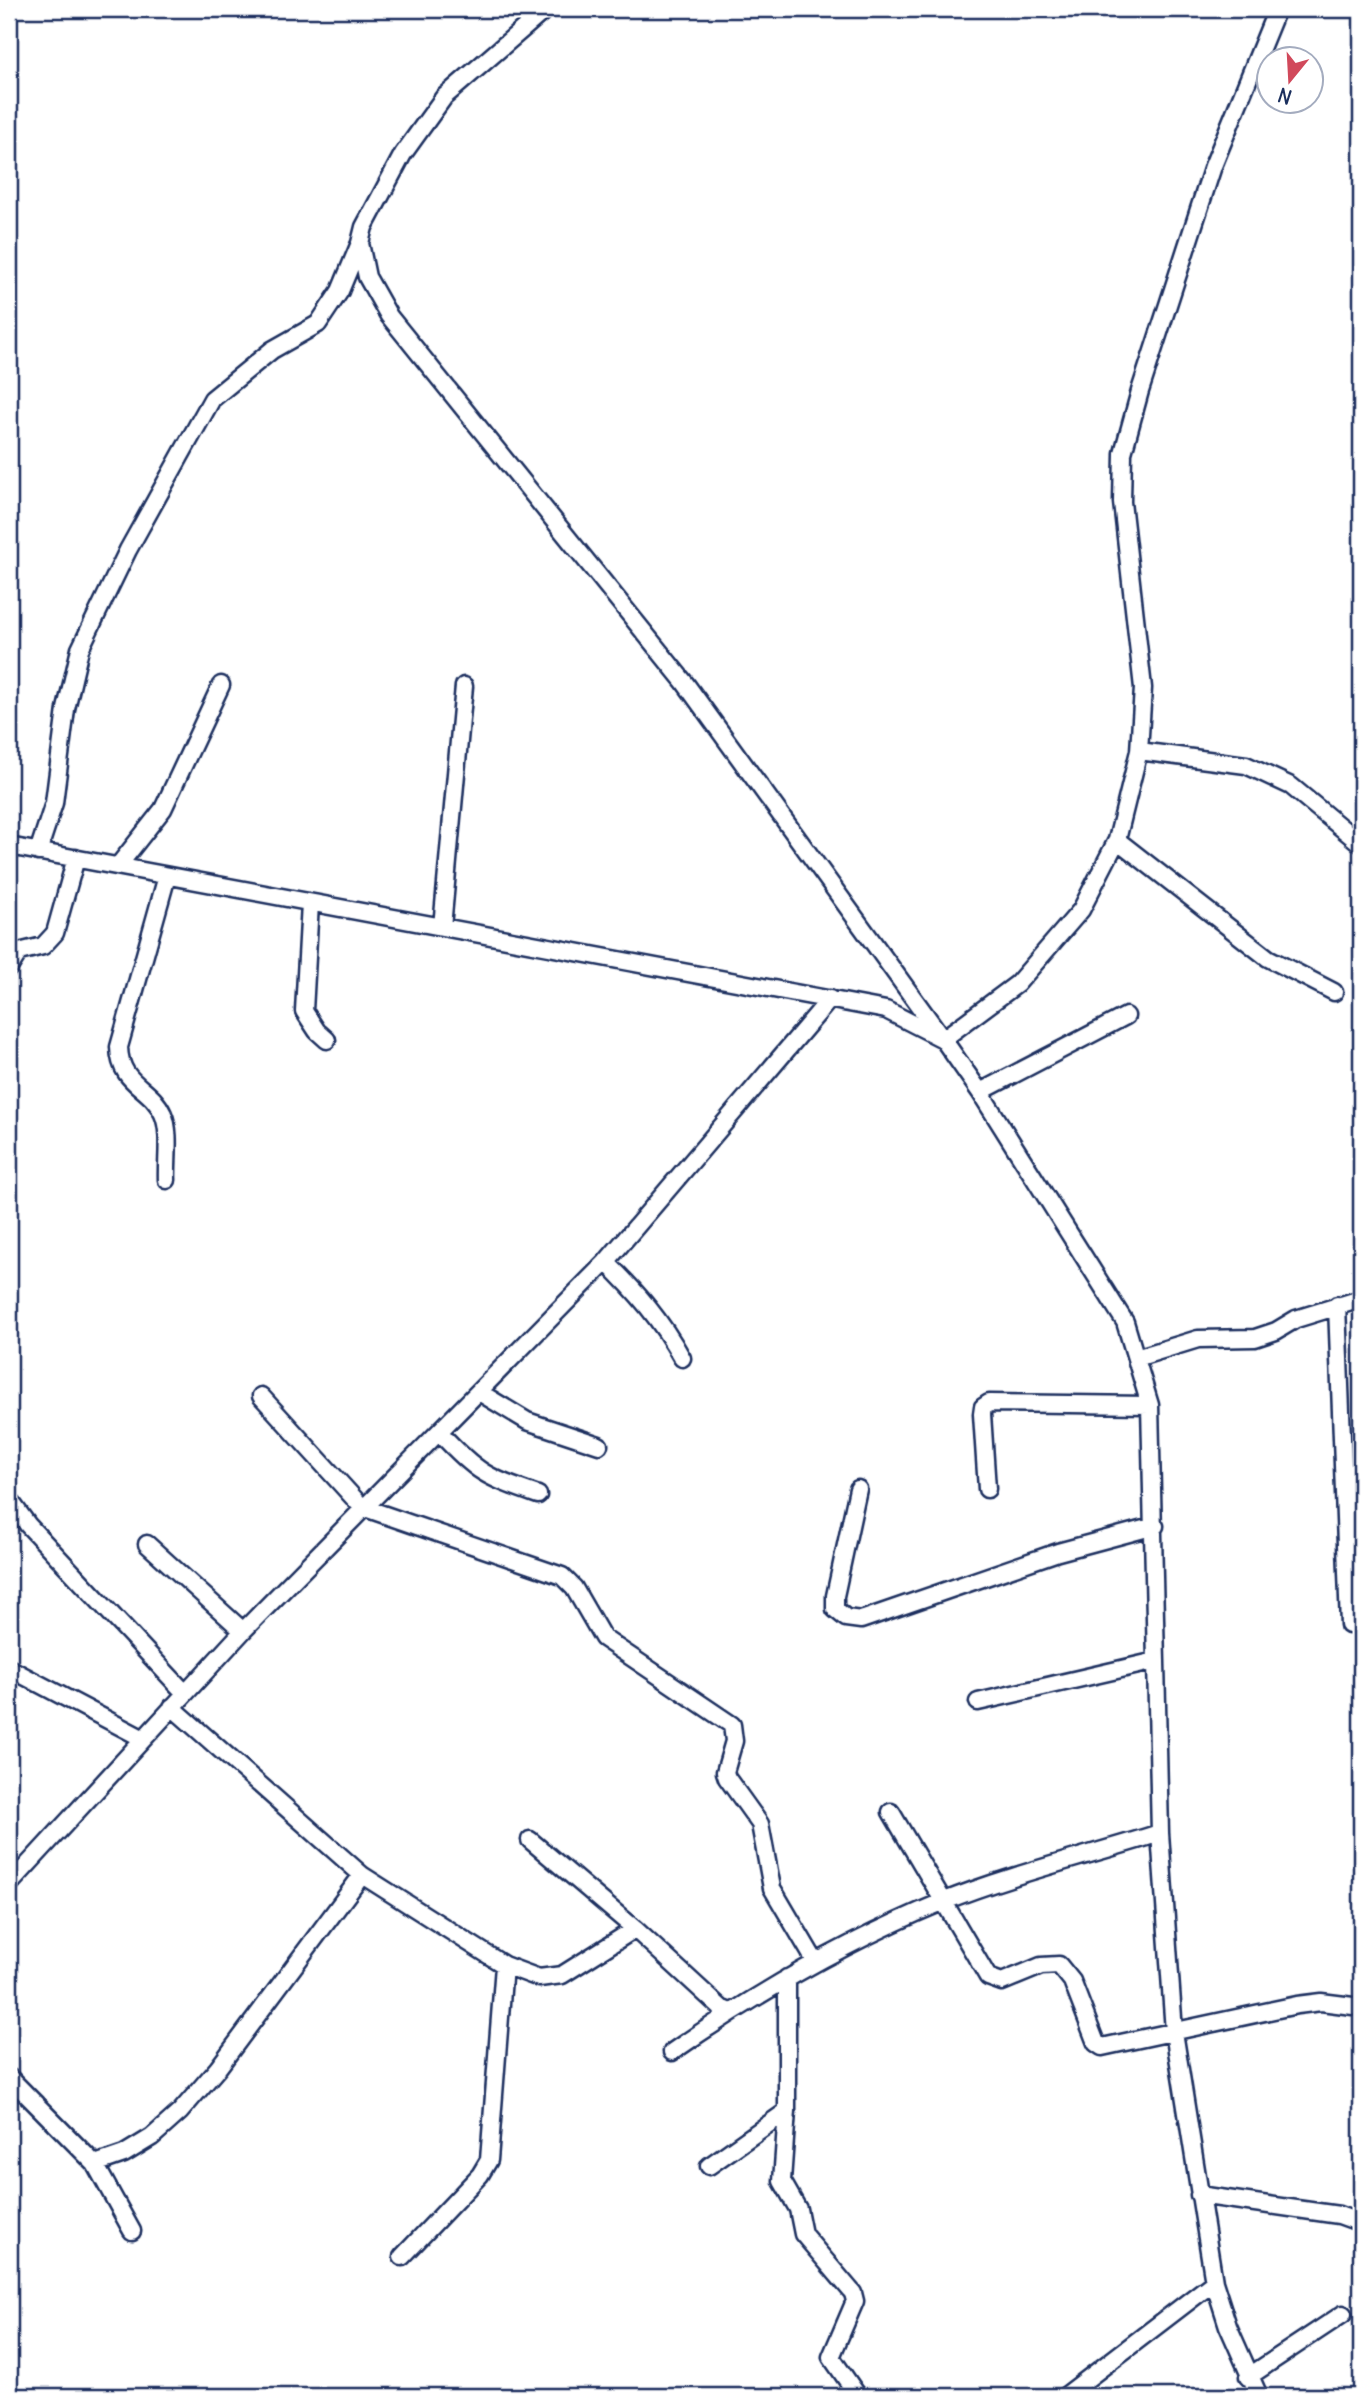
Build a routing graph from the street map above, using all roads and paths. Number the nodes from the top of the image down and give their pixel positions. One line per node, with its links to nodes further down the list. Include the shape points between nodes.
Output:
1 (546, 9): 3 (street, via 444,97 403,154)
2 (1277, 9): 6 (street, via 1213,166 1123,453 1122,502 1143,688)
3 (360, 243): 10 (street, via 340,291 318,324 272,350 212,399 128,550 77,659 54,803); 20 (street, via 367,277 389,316 685,683)
4 (221, 685): 12 (street, via 163,809)
5 (464, 687): 15 (street)
6 (1139, 751): 7 (street); 8 (street, via 1246,765 1290,786)
7 (1117, 840): 17 (street, via 1268,958); 20 (street, via 1081,910 1017,984)
8 (1361, 844)
9 (9, 846): 10 (street)
10 (38, 852): 11 (street)
11 (76, 858): 12 (street); 16 (street, via 51,940 19,951)
12 (118, 866): 13 (street)
13 (167, 876): 14 (street); 23 (street, via 119,1046 119,1061 126,1074 163,1114)
14 (310, 903): 15 (street); 21 (street, via 304,1011)
15 (442, 928): 18 (street)
16 (9, 968)
17 (1334, 992)
18 (830, 999): 20 (street, via 886,1010); 24 (street)
19 (1126, 1016): 22 (street)
20 (943, 1039): 22 (street)
21 (327, 1040)
22 (980, 1092): 28 (street, via 1125,1322)
23 (167, 1180)
24 (606, 1262): 27 (street, via 660,1320); 29 (street)
25 (1361, 1299): 26 (street)
26 (1337, 1305): 28 (street, via 1255,1338 1198,1339); 41 (street)
27 (682, 1358)
28 (1136, 1358): 31 (street)
29 (479, 1392): 32 (street); 33 (street, via 527,1421)
30 (261, 1396): 38 (street)
31 (1150, 1405): 35 (street, via 989,1403 982,1413); 39 (street)
32 (440, 1433): 36 (street, via 479,1471); 38 (street)
33 (599, 1445)
34 (858, 1489): 39 (street, via 835,1609 846,1618 861,1620 1058,1552)
35 (987, 1489)
36 (538, 1494)
37 (9, 1499): 45 (street)
38 (362, 1507): 42 (street); 56 (street, via 562,1576 603,1638 732,1725 727,1778 760,1824 772,1888)
39 (1155, 1526): 43 (street)
40 (147, 1544): 42 (street)
41 (1349, 1625)
42 (243, 1631): 45 (street)
43 (1156, 1661): 46 (street); 50 (street)
44 (9, 1668): 48 (street)
45 (185, 1693): 47 (street)
46 (978, 1702)
47 (172, 1707): 48 (street); 52 (street)
48 (142, 1738): 53 (street)
49 (891, 1812): 54 (street)
50 (1160, 1833): 54 (street); 61 (street)
51 (530, 1840): 55 (street)
52 (362, 1875): 57 (street); 65 (street, via 180,2112 152,2137)
53 (9, 1885)
54 (943, 1902): 56 (street); 61 (street, via 994,1981 1059,1965 1072,1981 1102,2047)
55 (635, 1929): 57 (street, via 562,1975 539,1978); 60 (street)
56 (815, 1961): 58 (street)
57 (504, 1965): 70 (street, via 489,2160)
58 (787, 1978): 60 (street); 64 (street)
59 (1361, 2007): 61 (street, via 1321,2002 1297,2005)
60 (730, 2012): 62 (street)
61 (1174, 2032): 67 (street)
62 (672, 2052)
63 (9, 2077): 65 (street)
64 (787, 2111): 66 (street); 74 (street, via 782,2181 798,2209 803,2234 853,2293 855,2309 831,2357)
65 (95, 2164): 69 (street)
66 (709, 2166)
67 (1199, 2195): 68 (street, via 1339,2215); 71 (street)
68 (1361, 2223)
69 (132, 2231)
70 (402, 2257)
71 (1214, 2282): 73 (street); 75 (street)
72 (1343, 2314): 73 (street)
73 (1248, 2377): 76 (street)
74 (858, 2396)
75 (1065, 2396)
76 (1259, 2396)

